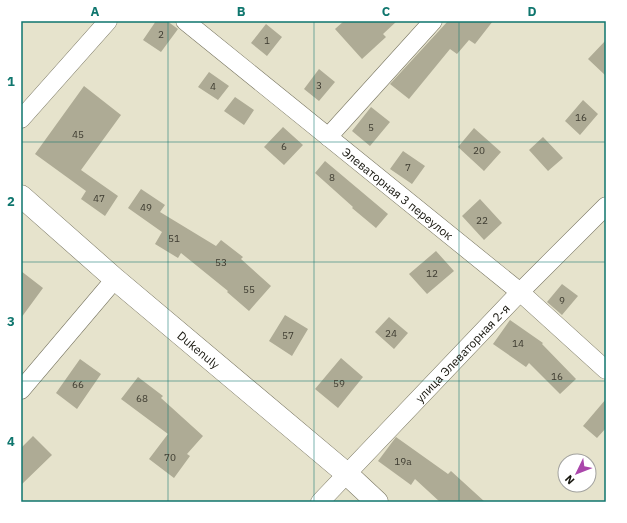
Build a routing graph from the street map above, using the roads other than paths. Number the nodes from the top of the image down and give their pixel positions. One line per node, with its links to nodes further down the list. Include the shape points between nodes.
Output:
1 (108, 21): 4 (street)
2 (185, 21): 5 (street, Элеваторная 3 переулок)
3 (433, 21): 5 (street)
4 (21, 119)
5 (328, 137): 9 (street, Элеваторная 3 переулок)
6 (21, 196): 8 (street, Dukenuly)
7 (606, 206): 9 (street, улица Элеваторная 2-я)
8 (115, 279): 11 (street); 12 (street, Dukenuly)
9 (520, 292): 10 (street, Элеваторная 3 переулок); 12 (street, улица Элеваторная 2-я)
10 (606, 370)
11 (21, 390)
12 (347, 474): 13 (street, улица Элеваторная 2-я); 14 (street, Dukenuly)
13 (320, 502)
14 (377, 502)

